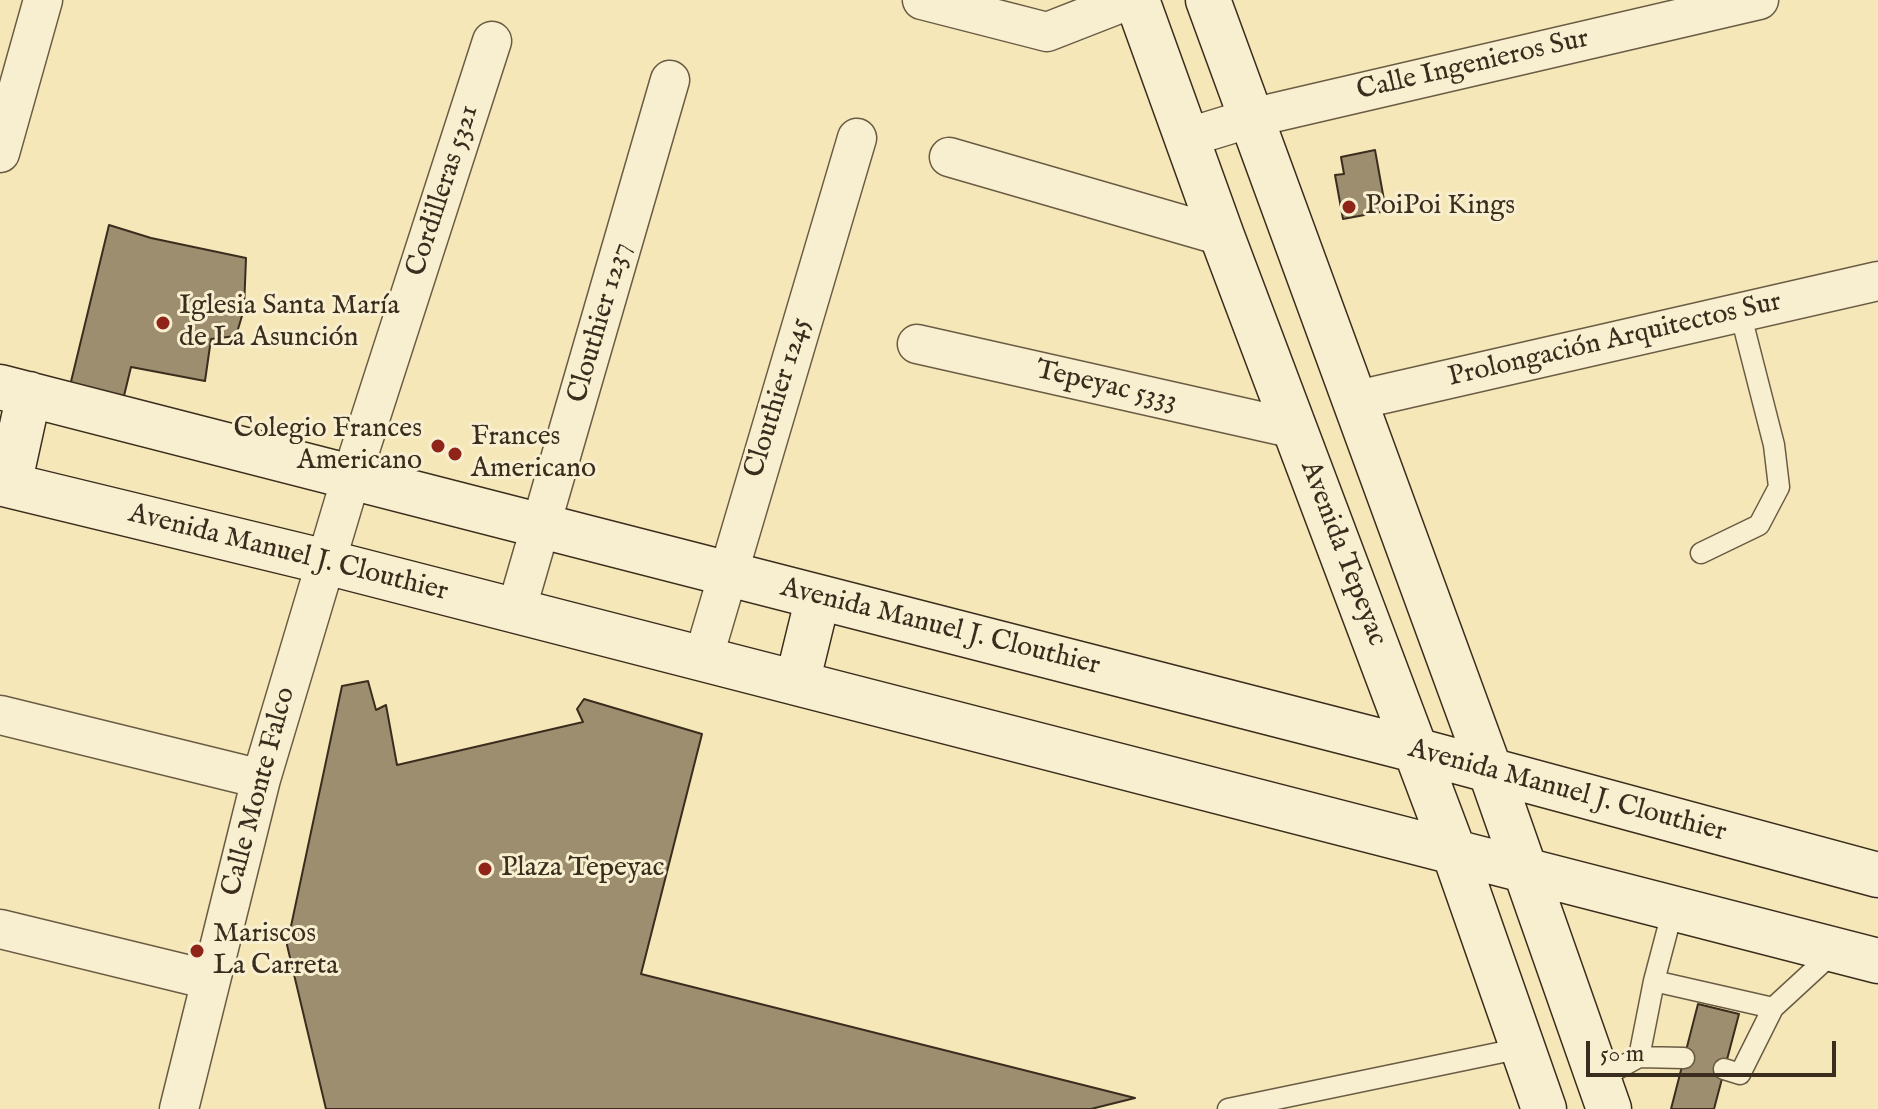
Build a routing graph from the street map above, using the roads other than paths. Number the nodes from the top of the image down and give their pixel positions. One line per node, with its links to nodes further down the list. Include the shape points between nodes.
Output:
1 (43, 0): 12 (street)
2 (922, 0): 3 (street, via 1047,32)
3 (1129, 0)
4 (1137, 0): 10 (main road, Avenida Tepeyac)
5 (1208, 0): 9 (main road)
6 (1759, 0): 9 (street, Calle Ingenieros Sur)
7 (492, 41): 21 (street, Cordilleras 5321)
8 (670, 80): 23 (street, Clouthier 1237)
9 (1251, 118): 10 (street, Calle Ingenieros Sur); 19 (main road)
10 (1189, 137): 14 (main road, Avenida Tepeyac)
11 (857, 138): 26 (street, Clouthier 1245)
12 (0, 153)
13 (949, 157): 14 (street)
14 (1222, 236): 20 (main road, Avenida Tepeyac)
15 (1878, 281): 16 (street, Prolongación Arquitectos Sur)
16 (1740, 312): 19 (street, Prolongación Arquitectos Sur); 24 (lane, via 1774,445 1779,487 1759,525)
17 (917, 344): 20 (street, Tepeyac 5333)
18 (14, 391): 21 (main road, Avenida Manuel J. Clouthier); 22 (main road)
19 (1353, 401): 33 (main road)
20 (1295, 429): 32 (main road, Avenida Tepeyac)
21 (351, 478): 23 (main road, Avenida Manuel J. Clouthier); 25 (street, Calle Monte Falco)
22 (4, 484): 25 (main road, Avenida Manuel J. Clouthier)
23 (542, 526): 26 (main road, Avenida Manuel J. Clouthier); 28 (street, Clouthier 1237)
24 (1701, 553)
25 (326, 562): 28 (main road, Avenida Manuel J. Clouthier); 34 (street, Calle Monte Falco)
26 (726, 573): 27 (main road, Avenida Manuel J. Clouthier); 29 (street, Clouthier 1245)
27 (818, 597): 30 (main road); 32 (main road, Avenida Manuel J. Clouthier)
28 (516, 611): 29 (main road, Avenida Manuel J. Clouthier)
29 (703, 659): 30 (main road, Avenida Manuel J. Clouthier)
30 (797, 683): 35 (main road, Avenida Manuel J. Clouthier)
31 (0, 715): 34 (street)
32 (1415, 750): 33 (main road, Avenida Manuel J. Clouthier); 35 (main road, Avenida Tepeyac)
33 (1491, 773): 36 (main road); 37 (main road, Avenida Manuel J. Clouthier)
34 (261, 779): 42 (street, Calle Monte Falco)
35 (1454, 852): 36 (main road, Avenida Manuel J. Clouthier); 45 (main road, Avenida Tepeyac)
36 (1525, 871): 38 (main road, Avenida Manuel J. Clouthier); 49 (main road)
37 (1878, 875)
38 (1673, 909): 40 (main road, Avenida Manuel J. Clouthier); 43 (lane)
39 (0, 929): 42 (street)
40 (1836, 950): 41 (main road, Avenida Manuel J. Clouthier); 44 (lane)
41 (1878, 961)
42 (210, 980): 51 (street, Calle Monte Falco)
43 (1654, 981): 44 (lane); 46 (lane)
44 (1773, 1008): 48 (lane, via 1740,1074)
45 (1522, 1048): 50 (lane); 53 (main road, Avenida Tepeyac)
46 (1639, 1057): 47 (lane); 49 (lane)
47 (1684, 1058)
48 (1724, 1069)
49 (1604, 1094)
50 (1323, 1100): 52 (lane)
51 (179, 1109)
52 (1228, 1109)
53 (1544, 1109)

